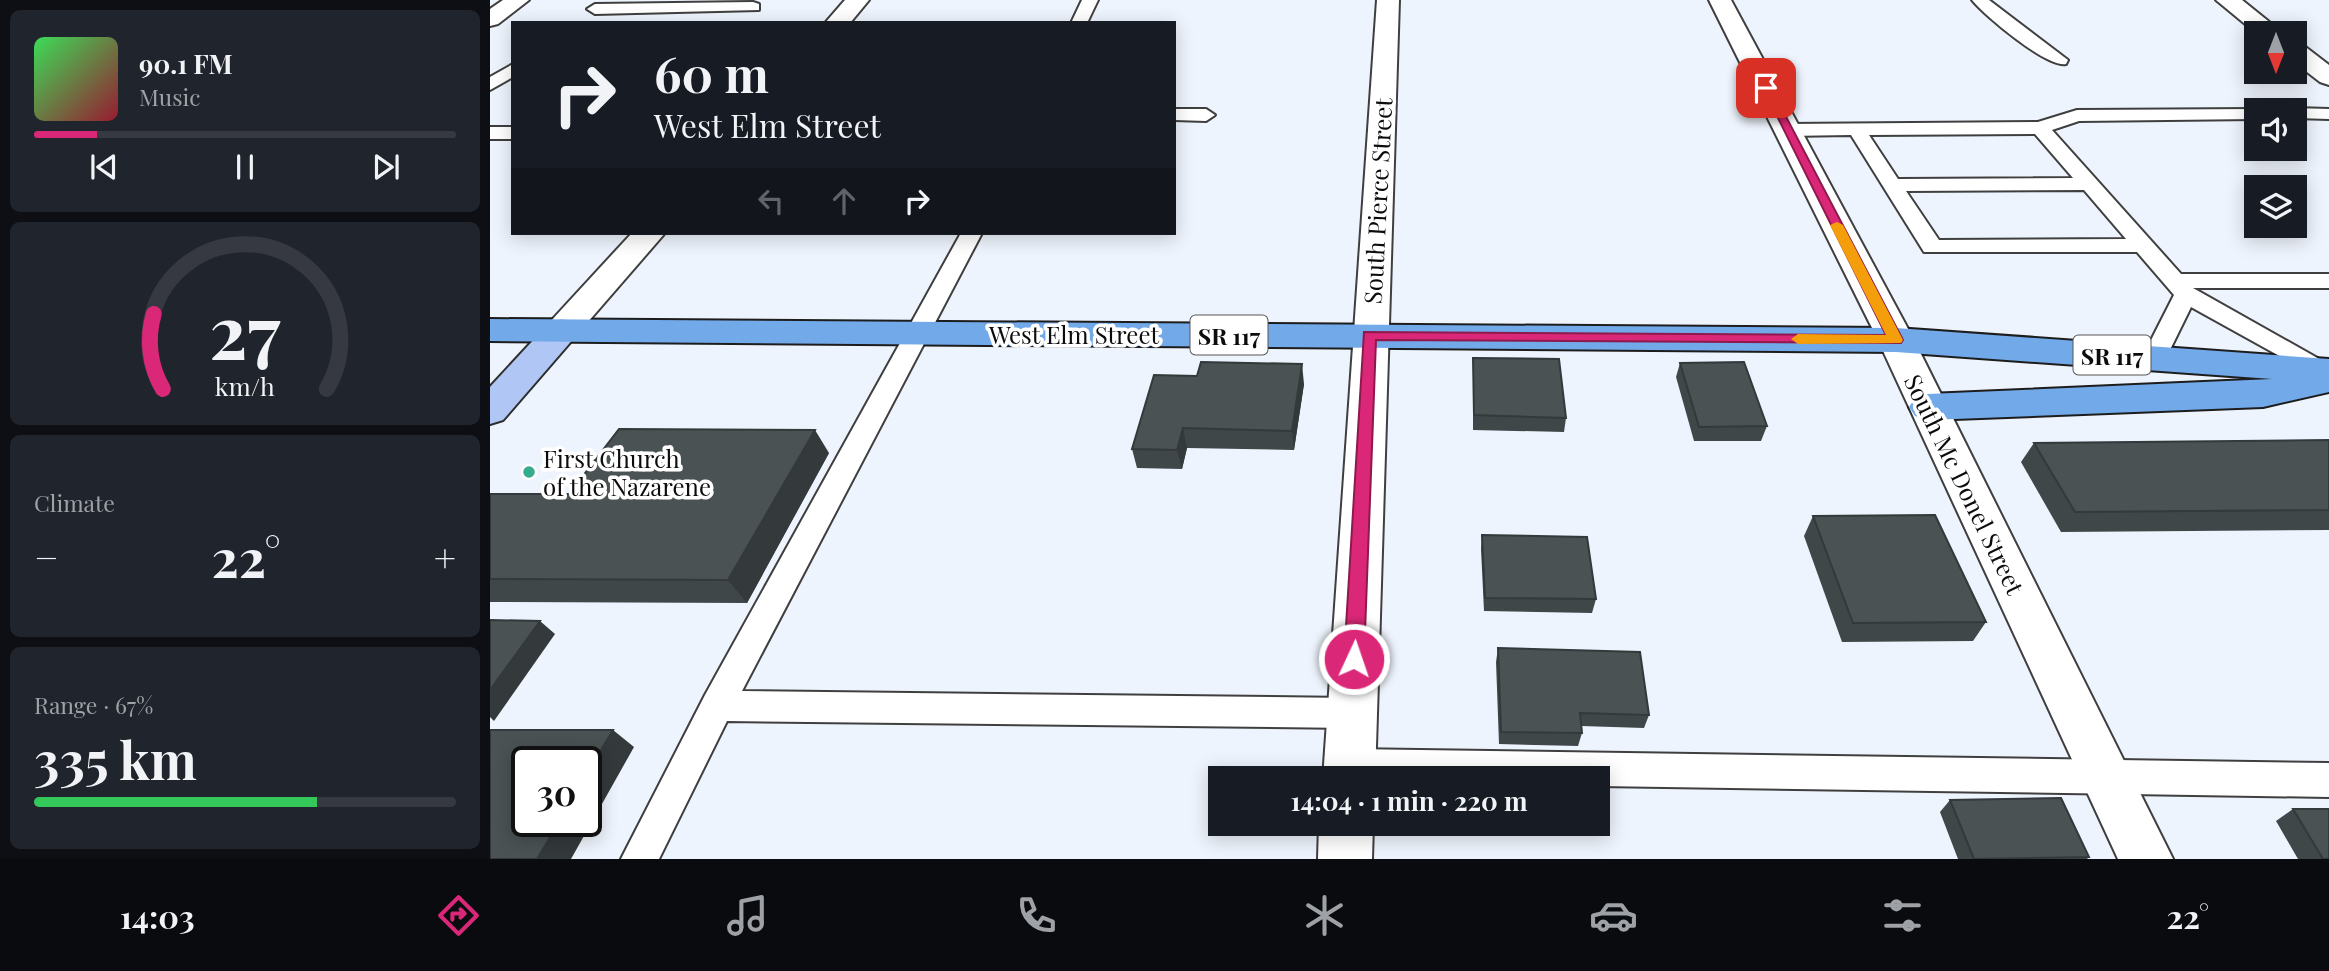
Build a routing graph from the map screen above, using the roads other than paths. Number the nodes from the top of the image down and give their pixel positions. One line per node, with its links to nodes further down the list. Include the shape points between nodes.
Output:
1 (518, 0): 10 (street)
2 (858, 0): 12 (street)
3 (1090, 0): 13 (lane)
4 (1388, 0): 40 (street, South Pierce Street)
5 (1720, 0): 27 (street, South Mc Donel Street)
6 (1980, 0): 15 (lane)
7 (2228, 0): 14 (street)
8 (757, 3): 9 (lane); 11 (lane)
9 (596, 8)
10 (490, 19)
11 (738, 21)
12 (839, 21)
13 (1080, 21)
14 (2256, 21)
15 (2060, 60)
16 (2307, 60): 18 (street)
17 (511, 70): 19 (lane)
18 (2329, 77)
19 (490, 85)
20 (2307, 113): 23 (lane)
21 (1176, 114): 24 (lane)
22 (2244, 114): 25 (lane, via 2077,116)
23 (2328, 114)
24 (1206, 115)
25 (2040, 128): 26 (lane); 30 (lane)
26 (1856, 129): 27 (lane); 31 (lane)
27 (1787, 130): 41 (street, South Mc Donel Street)
28 (490, 133): 29 (lane)
29 (511, 133)
30 (2090, 184): 31 (lane); 34 (lane)
31 (1893, 185): 34 (lane, via 1932,247)
32 (647, 235): 38 (street)
33 (970, 235): 39 (lane)
34 (2145, 245): 36 (lane)
35 (2329, 281): 36 (lane)
36 (2181, 288): 42 (lane); 43 (lane)
37 (490, 330): 38 (main road, West Elm Street / SR 117)
38 (562, 330): 39 (main road, West Elm Street / SR 117); 45 (main road)
39 (916, 332): 40 (main road, West Elm Street / SR 117); 46 (lane)
40 (1369, 336): 41 (main road, West Elm Street / SR 117); 47 (street, South Pierce Street)
41 (1896, 340): 42 (main road, West Elm Street / SR 117); 44 (street, South Mc Donel Street)
42 (2154, 358): 43 (main road, West Elm Street / SR 117)
43 (2326, 374): 44 (main road, via 2263,394)
44 (1928, 407): 50 (street, South Mc Donel Street)
45 (490, 411)
46 (717, 706): 47 (lane); 53 (lane)
47 (1352, 713): 48 (street, South Pierce Street)
48 (1349, 766)
49 (1610, 773): 50 (lane)
50 (2106, 776): 51 (lane); 55 (street, South Mc Donel Street)
51 (2329, 780)
52 (1346, 836): 54 (street)
53 (640, 859)
54 (1345, 859)
55 (2146, 859)

